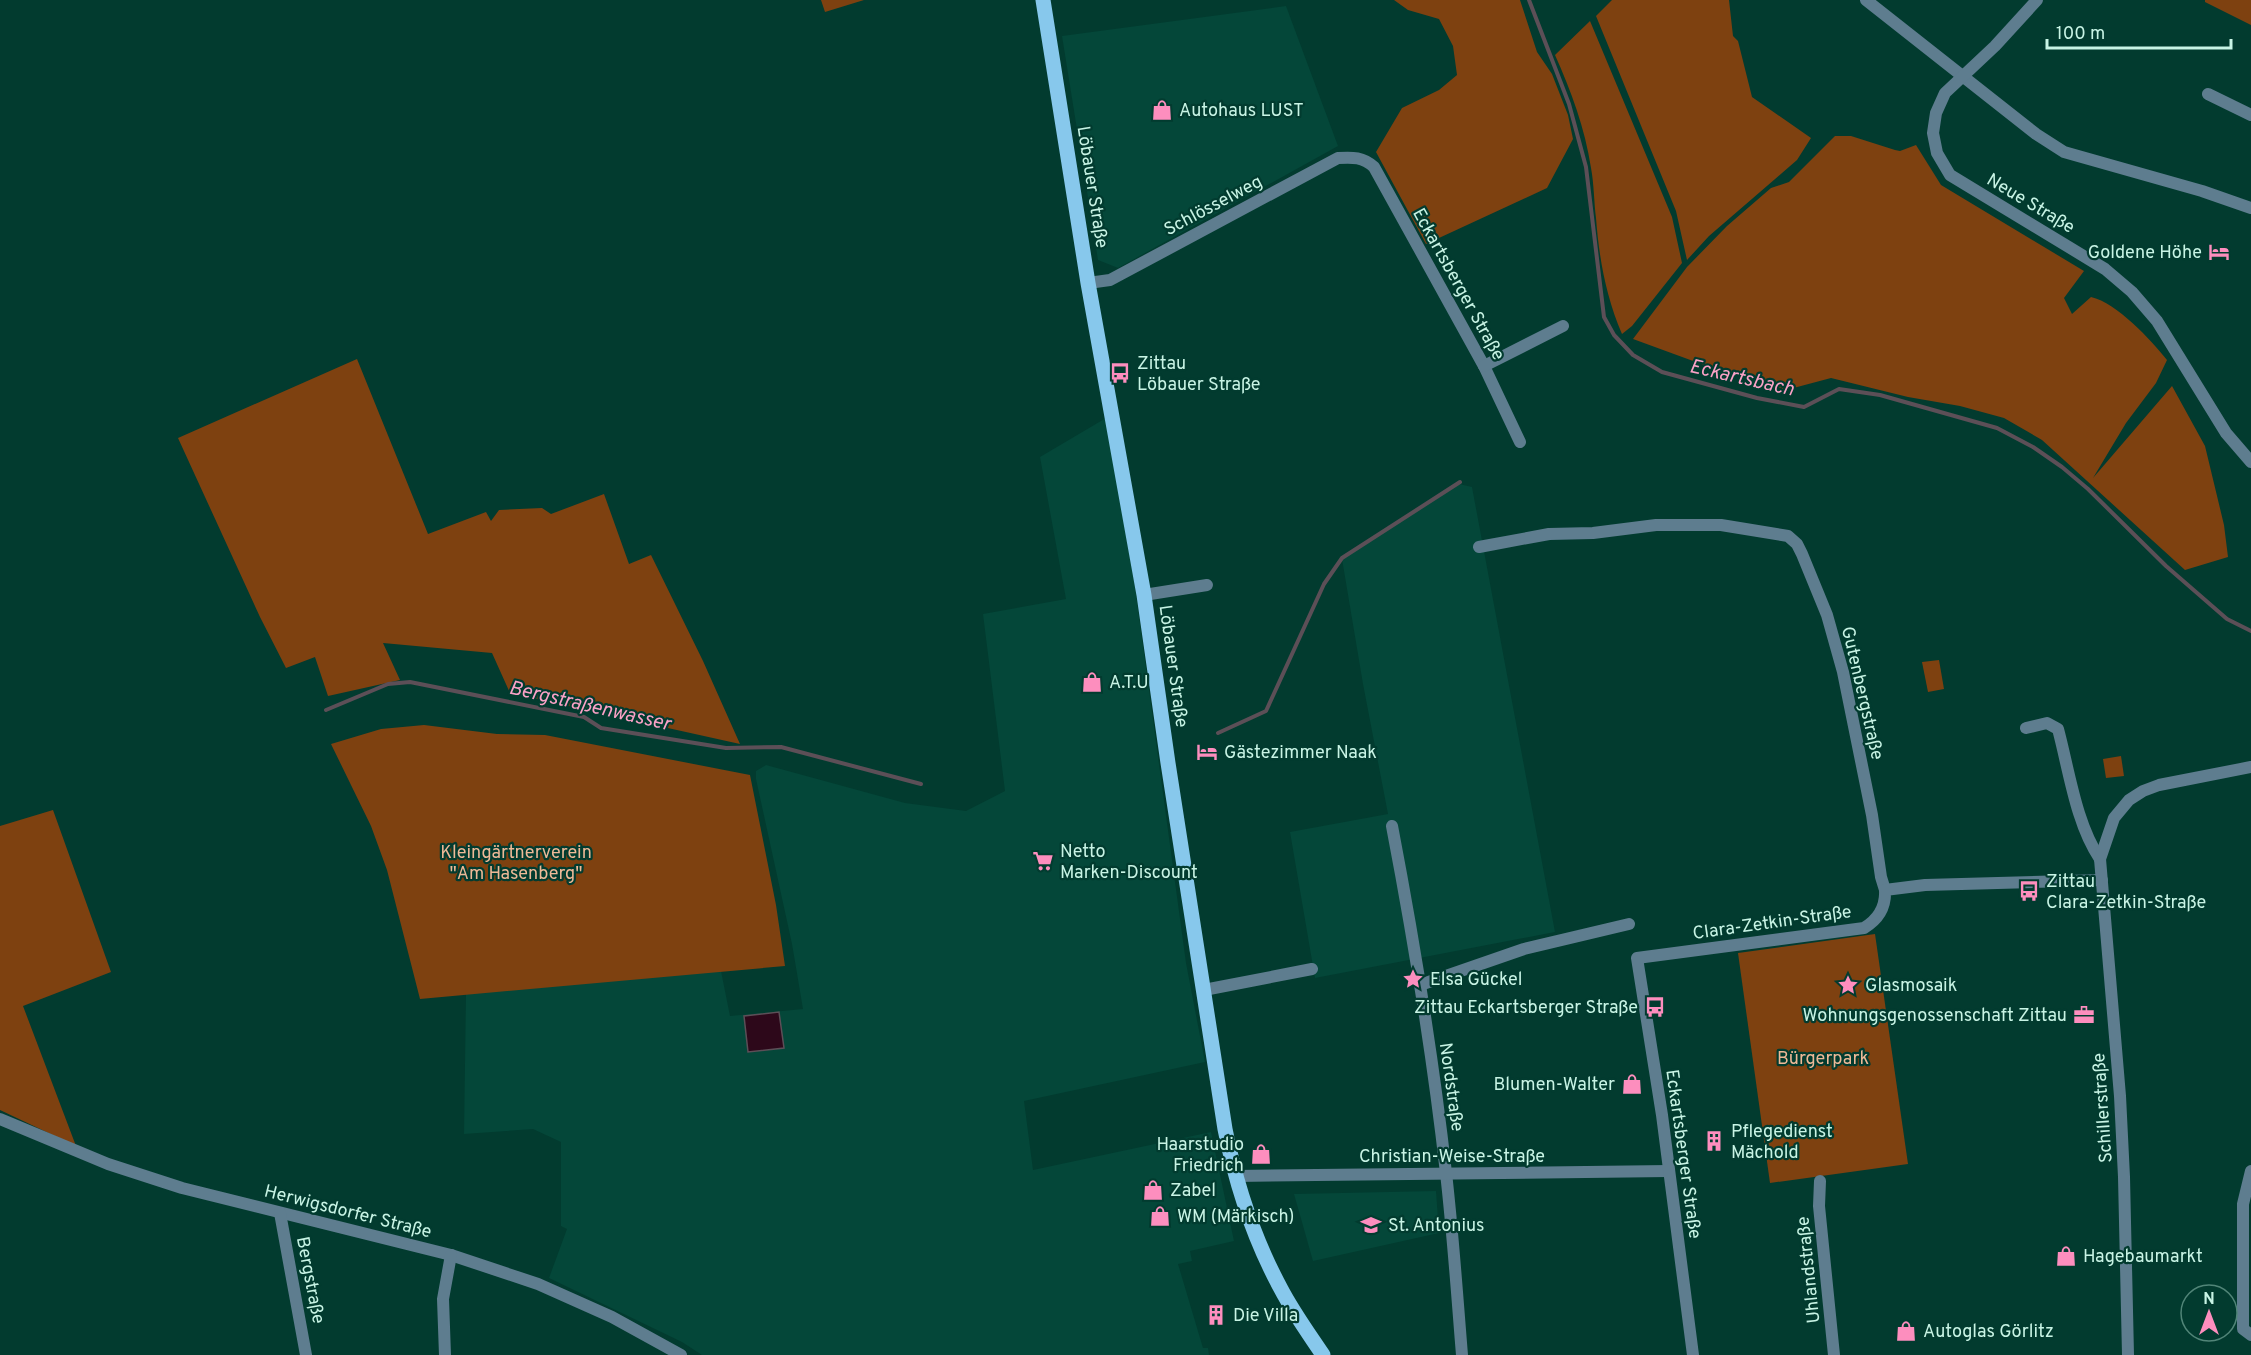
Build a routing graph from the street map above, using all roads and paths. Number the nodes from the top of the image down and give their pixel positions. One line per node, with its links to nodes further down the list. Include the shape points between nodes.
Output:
1 (1043, 0): 9 (main road, Löbauer Straße)
2 (1866, 0): 4 (street)
3 (2037, 0): 4 (street, Neue Straße)
4 (1963, 77): 8 (street, via 2064,152 2202,190); 13 (street, Neue Straße, via 1945,93 1933,133 1937,153 1950,175 2105,269 2132,292 2157,321 2226,434)
5 (2208, 94): 6 (street)
6 (2251, 115)
7 (1354, 157): 9 (street, Schlösselweg, via 1338,158 1110,280); 11 (street, Eckartsberger Straße, via 1367,160 1374,167)
8 (2251, 208)
9 (1089, 283): 16 (main road, Löbauer Straße)
10 (1563, 326): 11 (street)
11 (1484, 366): 12 (street, Eckartsberger Straße)
12 (1520, 442)
13 (2251, 462)
14 (1479, 548): 22 (street, Gutenbergstraße, via 1549,534 1656,525 1721,525 1788,536 1802,554 1827,615 1843,672)
15 (1207, 585): 16 (street)
16 (1144, 595): 27 (main road, Löbauer Straße)
17 (2026, 728): 20 (street, Schillerstraße, via 2048,723 2058,729 2090,844)
18 (2251, 767): 20 (street, Schillerstraße, via 2143,791 2114,818)
19 (1392, 826): 26 (street, Nordstraße)
20 (2100, 858): 21 (street, Schillerstraße)
21 (2102, 880): 22 (street, via 1925,885); 44 (street, Schillerstraße, via 2120,1096)
22 (1885, 890): 24 (street, Clara-Zetkin-Straße, via 1883,908 1864,928)
23 (1629, 924): 26 (street, via 1524,949)
24 (1637, 958): 29 (street, Eckartsberger Straße)
25 (1312, 969): 27 (street)
26 (1420, 985): 31 (street, Nordstraße)
27 (1204, 990): 32 (main road, Löbauer Straße)
28 (0, 1119): 34 (street, Herwigsdorfer Straße, via 147,1177)
29 (1669, 1171): 31 (street, Christian-Weise-Straße); 42 (street, Eckartsberger Straße)
30 (2251, 1171): 36 (street, via 2243,1204 2243,1329)
31 (1446, 1174): 32 (street, Christian-Weise-Straße); 41 (street, Nordstraße)
32 (1234, 1176): 40 (main road, Löbauer Straße, via 1281,1290)
33 (1820, 1181): 43 (street, Uhlandstraße, via 1819,1206)
34 (280, 1213): 35 (street, Herwigsdorfer Straße); 37 (street, Bergstraße)
35 (452, 1255): 38 (street, via 443,1299); 39 (street, Herwigsdorfer Straße, via 538,1284 612,1317)
36 (2251, 1335)
37 (306, 1355)
38 (445, 1355)
39 (681, 1355)
40 (1323, 1355)
41 (1462, 1355)
42 (1693, 1355)
43 (1834, 1355)
44 (2128, 1355)

